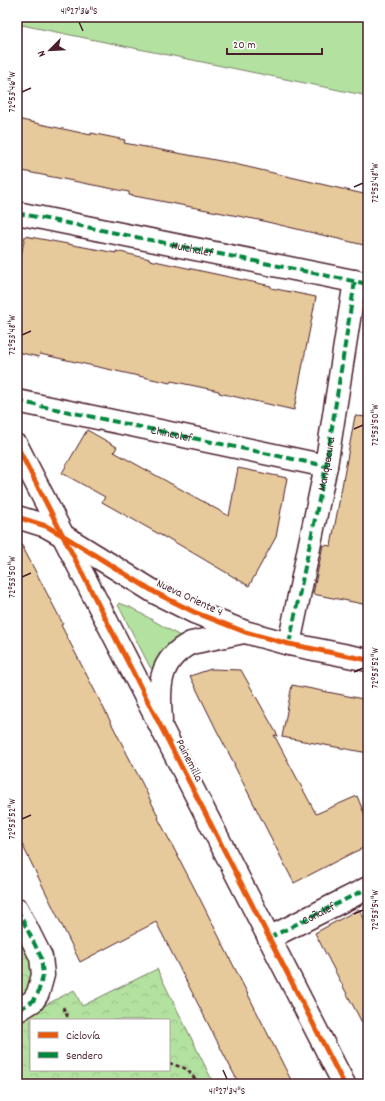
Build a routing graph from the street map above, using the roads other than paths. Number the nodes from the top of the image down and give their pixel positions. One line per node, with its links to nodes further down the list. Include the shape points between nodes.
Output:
1 (17, 213): 2 (street, Huichalef)
2 (362, 283): 5 (street, Manquecura)
3 (17, 401): 5 (street, Chincolef)
4 (17, 446): 7 (street, Painemilla)
5 (326, 466): 9 (street, Manquecura)
6 (17, 517): 7 (street, Nueva Oriente 4)
7 (62, 534): 8 (street, Nueva Oriente 4, via 156,593 194,612); 11 (street, Painemilla)
8 (245, 632): 9 (street, Nueva Oriente 4); 11 (street, Nueva Oriente 4, via 191,643 174,655 162,675)
9 (289, 644): 10 (street, Nueva Oriente 4)
10 (368, 660)
11 (161, 726): 14 (street, Painemilla)
12 (368, 888): 14 (street, Coñalef)
13 (17, 909): 15 (street, via 42,956 43,967 38,993 33,1001)
14 (269, 938): 16 (street, Painemilla)
15 (17, 1010)
16 (344, 1084)

